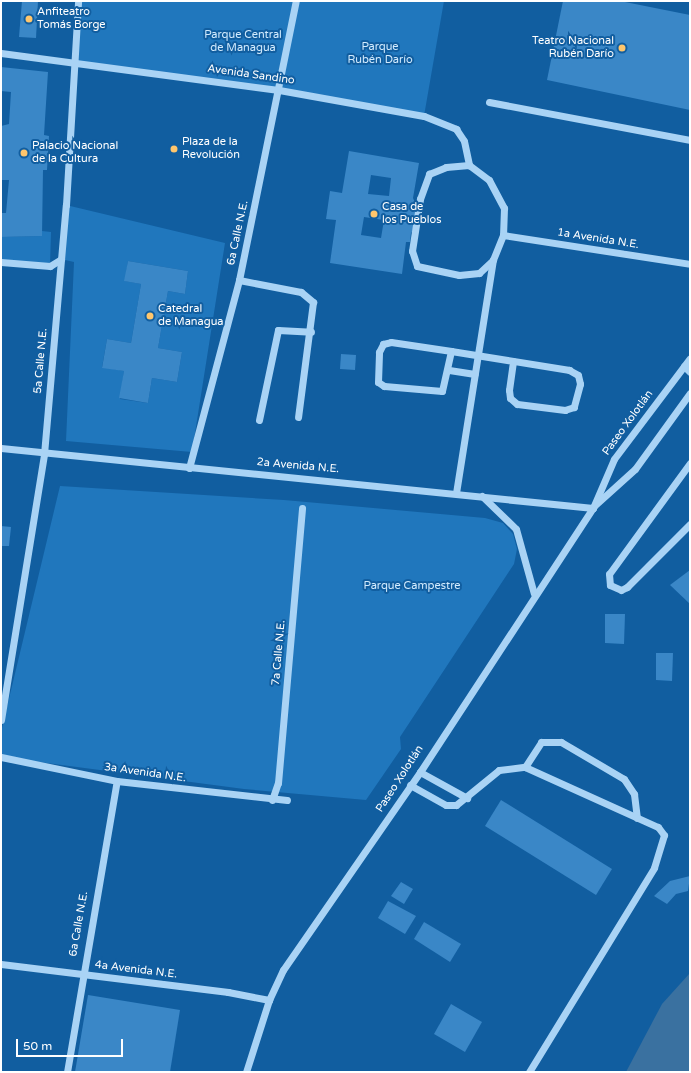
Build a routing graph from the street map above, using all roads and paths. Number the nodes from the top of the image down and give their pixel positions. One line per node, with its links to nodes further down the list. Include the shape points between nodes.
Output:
1 (78, 1): 4 (street, 5a Calle N.E.)
2 (296, 1): 5 (street, 6a Calle N.E.)
3 (1, 53): 4 (street, Avenida Sandino)
4 (73, 62): 5 (street, Avenida Sandino); 10 (street, 5a Calle N.E.)
5 (279, 90): 8 (street, Avenida Sandino, via 442,121 456,129 464,141); 14 (street, 6a Calle N.E.)
6 (489, 102): 7 (street)
7 (690, 140)
8 (469, 165): 9 (street, via 489,180 504,208); 11 (street, via 446,167 429,174 420,199 412,251 417,266 458,275 479,273)
9 (503, 236): 11 (street); 13 (street, 1a Avenida N.E.)
10 (61, 259): 12 (street, via 50,266); 28 (street, 5a Calle N.E.)
11 (493, 260): 17 (street)
12 (1, 262)
13 (690, 264)
14 (239, 280): 15 (street, via 309,296 314,311); 30 (street, 6a Calle N.E.)
15 (311, 332): 25 (street); 26 (street, via 278,330)
16 (451, 351): 17 (street); 21 (street); 21 (street, via 383,344 377,374 378,382 384,386 433,393 442,391)
17 (478, 356): 19 (street); 23 (street)
18 (690, 358): 20 (street, Paseo Xolotlán)
19 (512, 361): 19 (street, via 578,375 580,384 574,407 565,410 517,404 510,398 509,390)
20 (684, 366): 22 (street); 34 (street, Paseo Xolotlán, via 614,459)
21 (449, 370): 23 (street)
22 (690, 372)
23 (475, 374): 31 (street)
24 (690, 394): 34 (street, Paseo Xolotlán, via 635,468)
25 (298, 417)
26 (259, 420)
27 (1, 448): 28 (street, 2a Avenida N.E.)
28 (44, 454): 30 (street, 2a Avenida N.E.); 37 (street, 5a Calle N.E.)
29 (690, 464): 35 (street, via 609,574 610,585 621,590 627,587)
30 (189, 468): 31 (street, 2a Avenida N.E.)
31 (456, 493): 32 (street, 2a Avenida N.E.)
32 (482, 496): 34 (street, 2a Avenida N.E.); 36 (street, via 516,529)
33 (302, 508): 44 (street, 7a Calle N.E., via 278,783)
34 (592, 508): 36 (street, Paseo Xolotlán)
35 (690, 524)
36 (534, 594): 40 (street, Paseo Xolotlán)
37 (1, 720)
38 (1, 757): 41 (street, 3a Avenida N.E.)
39 (525, 767): 43 (street, via 499,770); 46 (street); 46 (street, via 541,742 561,742 624,779 634,794)
40 (420, 772): 42 (street, Paseo Xolotlán); 43 (street)
41 (117, 781): 44 (street, 3a Avenida N.E.); 48 (street, 6a Calle N.E.)
42 (410, 785): 43 (street, via 446,805); 49 (street, Paseo Xolotlán, via 283,970)
43 (467, 798)
44 (272, 800): 45 (street, 3a Avenida N.E.)
45 (287, 800)
46 (637, 818): 52 (street, via 658,827 664,835 657,862)
47 (1, 964): 48 (street, 4a Avenida N.E.)
48 (81, 974): 49 (street, 4a Avenida N.E.); 50 (street, 6a Calle N.E.)
49 (268, 1000): 51 (street, Paseo Xolotlán)
50 (67, 1072)
51 (246, 1072)
52 (529, 1072)

